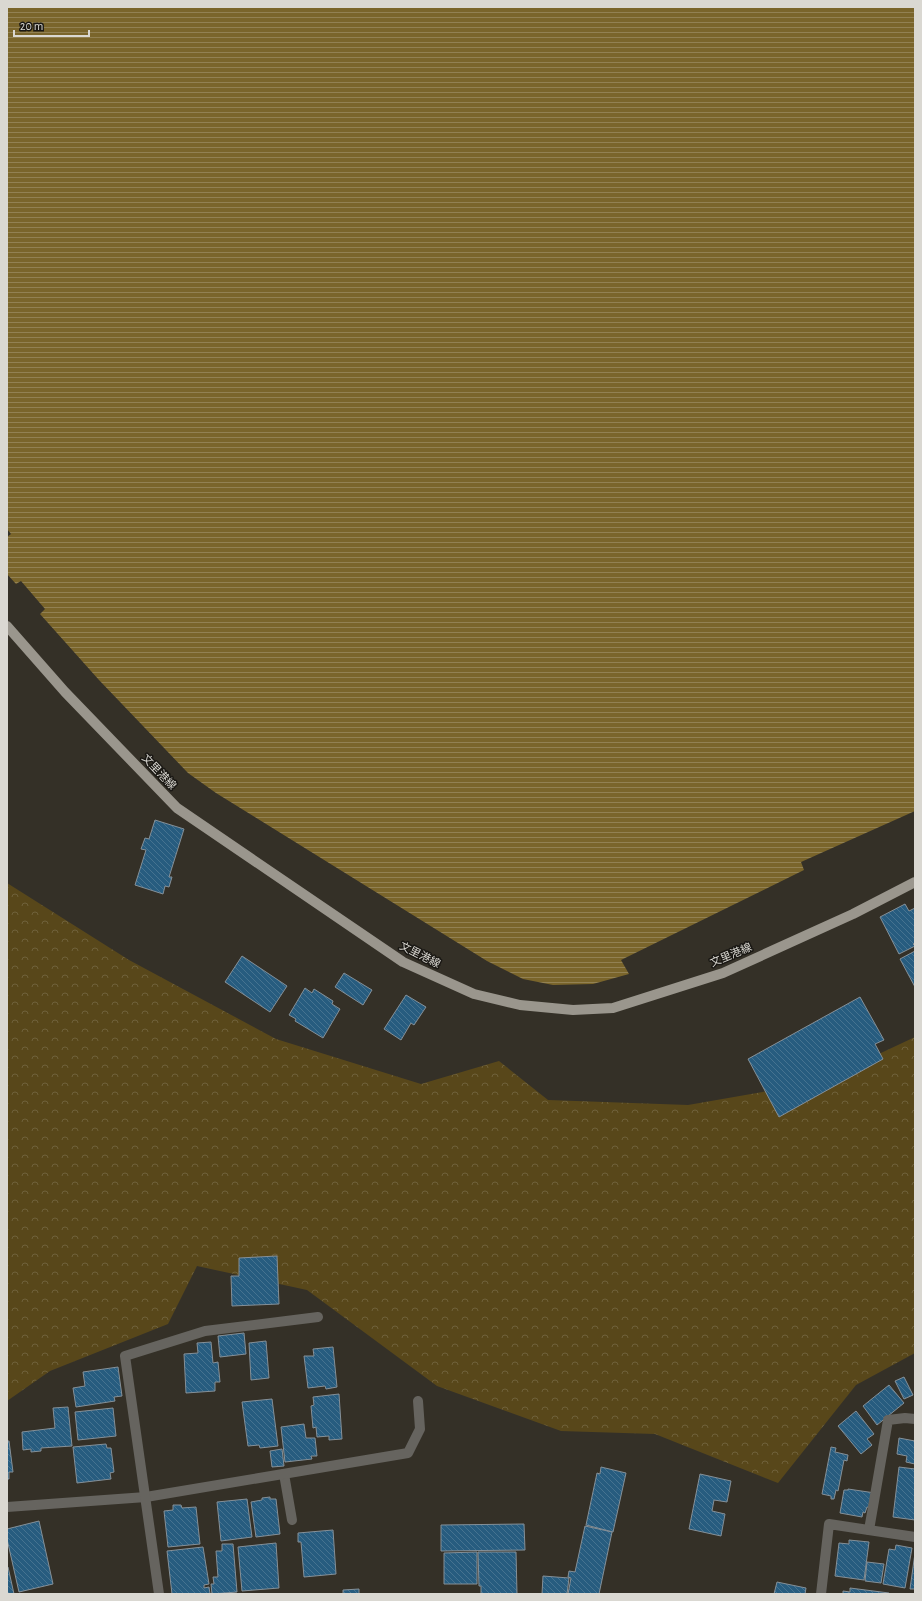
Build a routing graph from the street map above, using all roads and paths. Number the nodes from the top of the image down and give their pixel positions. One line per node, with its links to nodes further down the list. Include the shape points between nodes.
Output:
1 (7, 626): 2 (main road, 文里港線, via 65,692 177,808 403,962 474,994 527,1006 573,1010 613,1008 723,973 853,914)
2 (915, 882)
3 (318, 1317): 7 (street, via 205,1331 125,1356)
4 (418, 1401): 6 (street, via 420,1429 408,1453)
5 (915, 1419): 10 (street, via 888,1420)
6 (284, 1474): 7 (street); 9 (street)
7 (146, 1497): 8 (street); 12 (street)
8 (7, 1507)
9 (292, 1520)
10 (869, 1530): 11 (street); 13 (street, via 829,1524)
11 (915, 1537)
12 (159, 1594)
13 (821, 1594)

